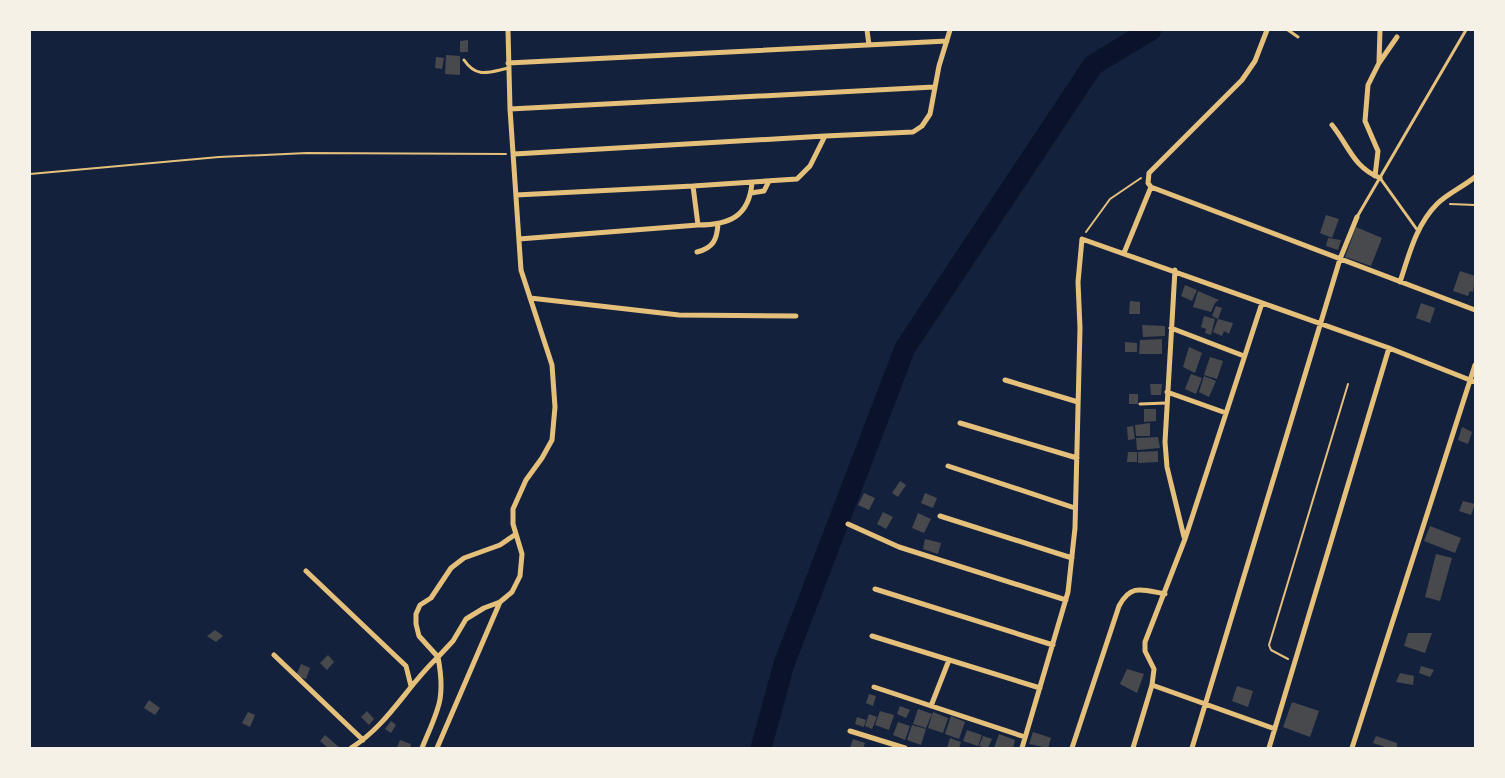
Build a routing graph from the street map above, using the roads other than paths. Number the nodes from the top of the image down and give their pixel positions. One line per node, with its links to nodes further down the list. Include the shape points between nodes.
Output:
1 (508, 30): 14 (street)
2 (867, 30): 11 (street)
3 (950, 30): 10 (street)
4 (1267, 30): 25 (street, via 1255,60 1242,80 1149,173)
5 (1288, 30): 8 (lane)
6 (1380, 30): 13 (street)
7 (1466, 30): 21 (lane)
8 (1298, 37)
9 (1396, 37): 13 (street)
10 (947, 41): 11 (street); 15 (street)
11 (869, 45): 14 (street)
12 (464, 60): 14 (lane, via 471,70 479,73)
13 (1379, 63): 21 (street, via 1368,85 1365,122 1378,151)
14 (508, 65): 16 (street)
15 (934, 87): 16 (street); 18 (street, via 930,114 913,132)
16 (510, 109): 19 (street)
17 (1332, 125): 21 (street, via 1351,157)
18 (825, 136): 19 (street); 22 (street, via 810,166 797,179)
19 (514, 154): 27 (street)
20 (1475, 176): 31 (street, via 1438,203)
21 (1377, 177): 28 (lane); 31 (lane)
22 (768, 181): 23 (street); 26 (street, via 764,191)
23 (752, 183): 24 (street); 26 (street)
24 (692, 186): 27 (street); 30 (street)
25 (1151, 187): 34 (street); 35 (street)
26 (751, 194): 29 (street, via 740,213 731,221)
27 (516, 195): 32 (street)
28 (1357, 217): 35 (street)
29 (718, 224): 30 (street); 33 (street, via 713,245)
30 (698, 225): 32 (street)
31 (1418, 230): 37 (street)
32 (519, 239): 38 (street, via 522,270)
33 (697, 252)
34 (1124, 253): 36 (street); 51 (street, via 1082,238 1078,282)
35 (1340, 260): 37 (street); 42 (street)
36 (1175, 270): 39 (street); 43 (street)
37 (1400, 282): 40 (street)
38 (530, 298): 41 (street, via 679,315); 61 (street, via 552,365 555,407 552,440 526,480 513,509)
39 (1262, 302): 42 (street); 45 (street)
40 (1475, 310)
41 (796, 316)
42 (1321, 325): 44 (street); 78 (street)
43 (1171, 328): 45 (street); 50 (street)
44 (1389, 348): 47 (street); 80 (street)
45 (1244, 356): 54 (street)
46 (1475, 365): 47 (street)
47 (1469, 379): 49 (street); 93 (street)
48 (1005, 380): 51 (street)
49 (1475, 382)
50 (1167, 392): 52 (street); 54 (street)
51 (1078, 402): 56 (street)
52 (1166, 403): 53 (lane); 62 (street, via 1167,467)
53 (1140, 404)
54 (1226, 413): 62 (street)
55 (960, 423): 56 (street)
56 (1076, 458): 58 (street)
57 (948, 466): 58 (street)
58 (1075, 508): 63 (street)
59 (940, 516): 63 (street)
60 (848, 524): 67 (street, via 899,547)
61 (516, 534): 68 (street, via 522,554 520,576 512,592); 72 (street, via 500,545 464,558 452,568 431,598 420,605 416,619 419,636)
62 (1185, 539): 66 (street)
63 (1072, 558): 67 (street)
64 (306, 571): 75 (street, via 406,666)
65 (875, 589): 70 (street)
66 (1165, 594): 74 (street, via 1144,647 1154,669); 89 (street, via 1143,590 1125,594)
67 (1066, 600): 70 (street)
68 (500, 602): 72 (street, via 466,619 453,641); 86 (street)
69 (872, 636): 73 (street)
70 (1053, 645): 77 (street)
71 (274, 655): 83 (street)
72 (438, 657): 75 (street); 85 (street, via 443,691)
73 (950, 660): 77 (street); 79 (street)
74 (1152, 685): 78 (street); 90 (street)
75 (411, 686): 83 (street)
76 (874, 687): 79 (street)
77 (1040, 688): 82 (street)
78 (1205, 703): 80 (street); 91 (street)
79 (931, 706): 82 (street)
80 (1275, 729): 92 (street)
81 (850, 730): 87 (street)
82 (1025, 736): 88 (street)
83 (363, 740): 84 (street)
84 (351, 748)
85 (422, 748)
86 (437, 748)
87 (905, 748)
88 (1022, 748)
89 (1072, 748)
90 (1133, 748)
91 (1192, 748)
92 (1269, 748)
93 (1352, 748)

